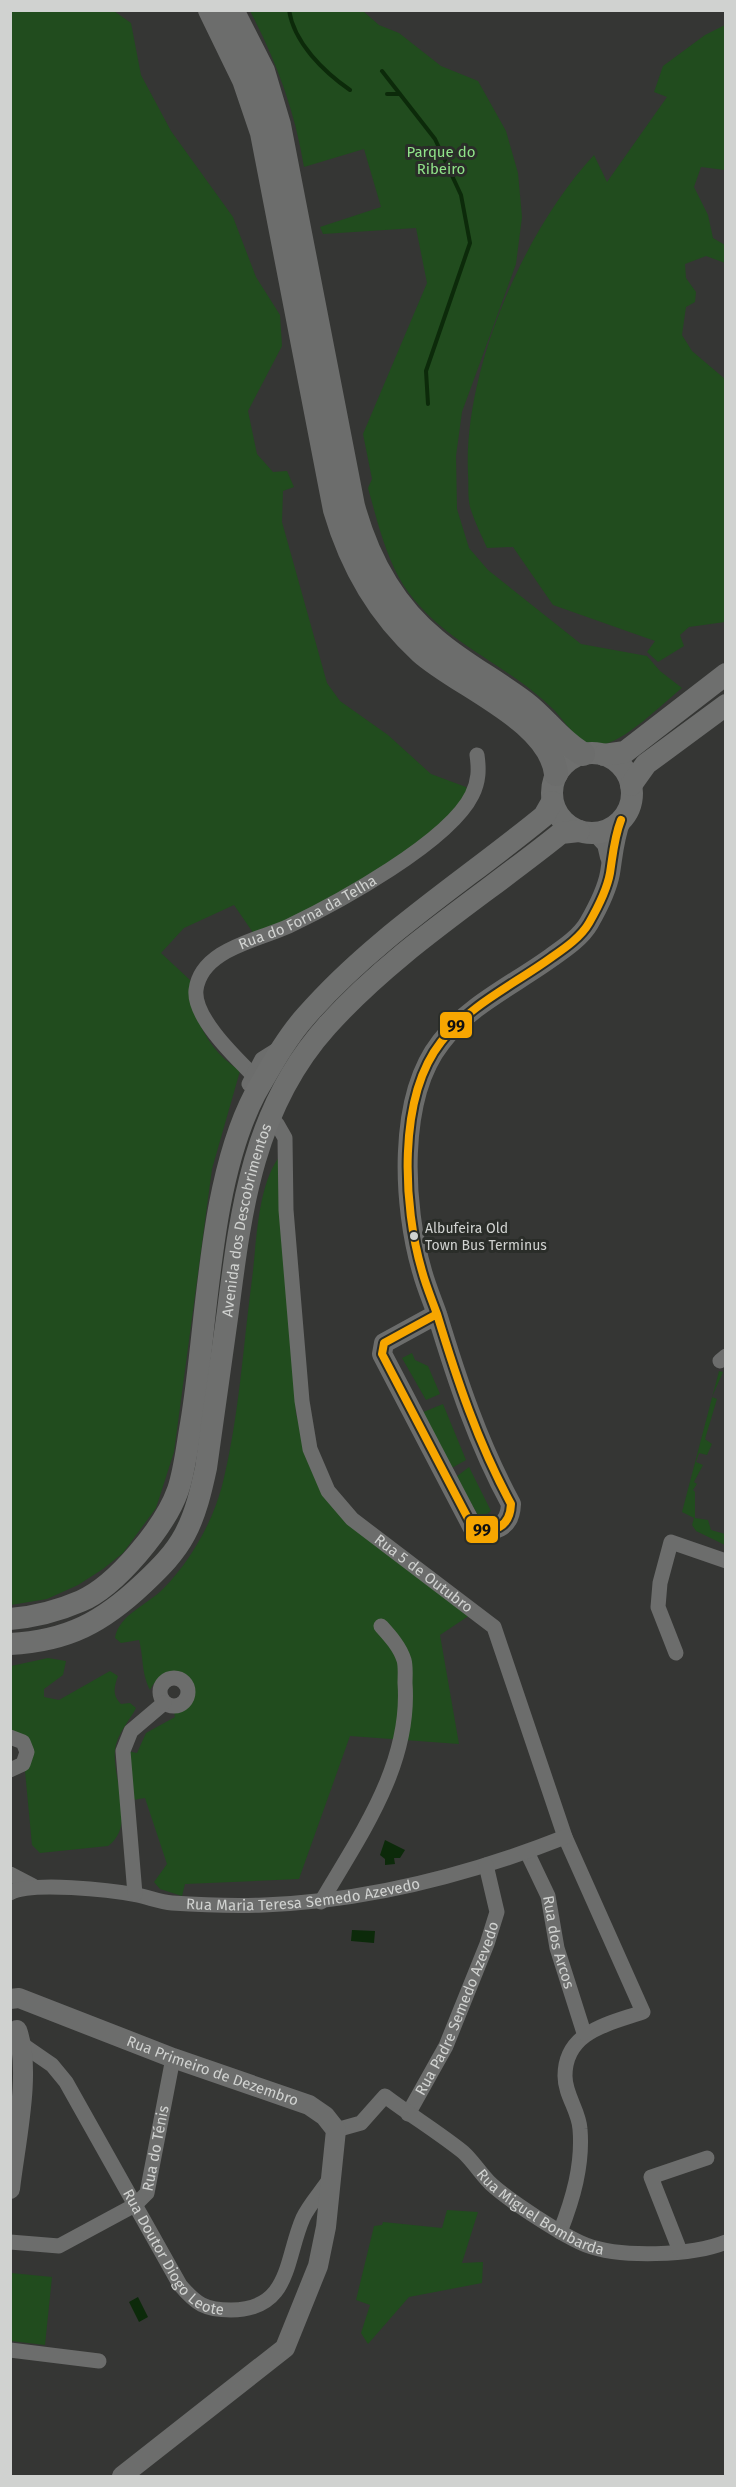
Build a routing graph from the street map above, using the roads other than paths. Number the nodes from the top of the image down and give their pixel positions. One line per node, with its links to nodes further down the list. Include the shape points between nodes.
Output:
1 (210, 10): 7 (main road, via 244,80 262,133 335,510 349,553 371,595 399,630 422,653 530,730 555,760)
2 (232, 10): 5 (main road, via 263,71 279,125 353,506 365,546 399,603 434,640 527,705 565,744)
3 (726, 674): 5 (main road, via 625,752)
4 (726, 705): 8 (main road, via 646,764)
5 (593, 754): 7 (main road, via 567,761); 8 (main road, via 622,766)
6 (477, 755): 14 (street, Rua do Forna da Telha, via 479,769 471,797 435,836 404,860 332,902 288,926 223,952 200,978 197,1005)
7 (556, 774): 9 (main road)
8 (631, 785): 10 (main road, via 628,810)
9 (552, 802): 11 (main road, via 562,820); 13 (main road, Avenida dos Descobrimentos, via 538,821 368,955 304,1017)
10 (621, 820): 11 (main road, via 606,831); 12 (street)
11 (588, 832): 12 (street, via 605,839); 21 (main road, Avenida dos Descobrimentos, via 561,833 378,975 300,1059 271,1114 244,1197 206,1468 199,1500 185,1534 164,1564 100,1621 50,1640)
12 (610, 857): 17 (street, via 610,873 588,925 568,946 460,1019 439,1044 423,1074 412,1110 408,1168 422,1270)
13 (286, 1044): 14 (street, via 262,1059); 16 (main road, Avenida dos Descobrimentos, via 254,1097)
14 (253, 1075): 16 (street, via 240,1105)
15 (277, 1124): 26 (street, Rua 5 de Outubro, via 285,1138 286,1210 302,1401 310,1449 328,1491 352,1519 494,1627)
16 (243, 1126): 19 (main road, Avenida dos Descobrimentos, via 222,1198 195,1403 177,1492 164,1519 129,1565 83,1601 36,1617)
17 (437, 1314): 17 (street, via 384,1343 382,1354 472,1528 486,1532 501,1527 510,1518 511,1504 475,1430 452,1370)
18 (726, 1561): 22 (street, via 670,1542 658,1607)
19 (10, 1619)
20 (381, 1626): 31 (street, via 404,1660 407,1705 398,1752 377,1808)
21 (10, 1644)
22 (676, 1653)
23 (164, 1703): 30 (street, via 131,1731 123,1751)
24 (10, 1737): 25 (street, via 19,1739 27,1752 23,1764)
25 (10, 1770)
26 (565, 1837): 27 (street, Rua Maria Teresa Semedo Azevedo); 33 (street, Rua 5 de Outubro, via 643,2012)
27 (527, 1852): 28 (street, Rua Maria Teresa Semedo Azevedo); 33 (street, Rua dos Arcos, via 548,1896 556,1948)
28 (486, 1865): 31 (street, Rua Maria Teresa Semedo Azevedo, via 425,1882); 36 (street, Rua Padre Semedo Azevedo, via 497,1912 487,1944 446,2046)
29 (15, 1884): 30 (street, Rua Maria Teresa Semedo Azevedo)
30 (135, 1894): 31 (street, Rua Maria Teresa Semedo Azevedo, via 170,1903)
31 (321, 1902)
32 (15, 1995): 34 (street, via 32,2011 31,2020); 35 (street, Rua Primeiro de Dezembro)
33 (584, 2033): 42 (street, via 571,2053 565,2076 580,2126 580,2153 572,2200)
34 (17, 2035): 40 (street, via 24,2067); 41 (street, Rua Doutor Diogo Leote, via 66,2082)
35 (173, 2058): 37 (street, Rua Primeiro de Dezembro, via 309,2105); 41 (street, Rua do Ténis, via 147,2193)
36 (408, 2114): 37 (street, Rua Miguel Bombarda, via 385,2096 361,2123); 42 (street, Rua Miguel Bombarda, via 464,2153 491,2184)
37 (336, 2130): 39 (street)
38 (707, 2158): 45 (street, via 651,2177)
39 (329, 2180): 41 (street, Rua Doutor Diogo Leote, via 303,2216 280,2287 270,2300 244,2310 217,2310 195,2303 180,2285); 48 (street, via 318,2266 285,2348)
40 (10, 2189)
41 (135, 2205): 43 (street, Rua do Ténis, via 59,2246)
42 (560, 2232): 45 (street, Rua Miguel Bombarda, via 606,2251)
43 (10, 2242)
44 (724, 2242): 45 (street, Rua Miguel Bombarda)
45 (680, 2252)
46 (10, 2350): 47 (street)
47 (99, 2361)
48 (122, 2476)

